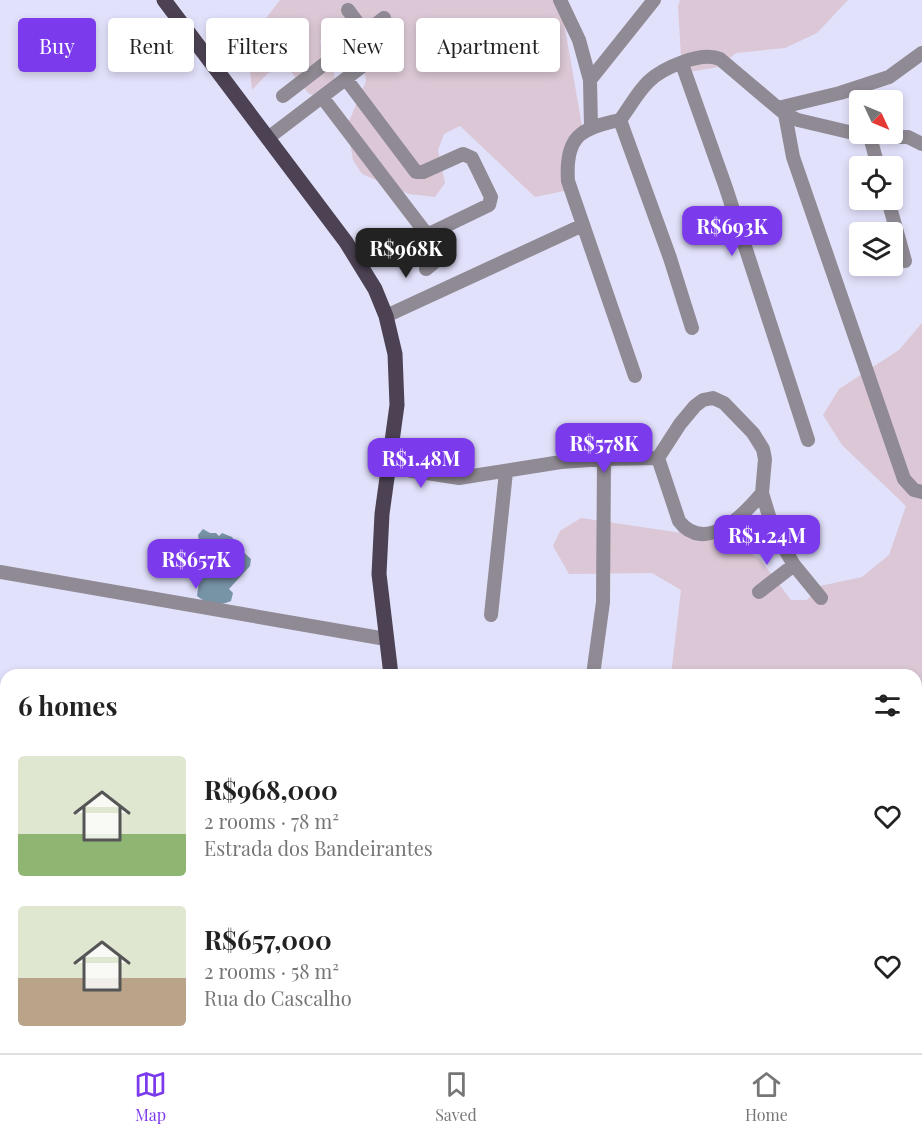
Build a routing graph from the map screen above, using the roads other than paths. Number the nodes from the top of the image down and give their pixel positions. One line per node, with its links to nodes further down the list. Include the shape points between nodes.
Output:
1 (164, 0): 20 (main road)
2 (560, 0): 12 (street, via 579,40)
3 (654, 0): 12 (street)
4 (348, 10): 5 (street)
5 (354, 18)
6 (922, 53): 15 (street, via 889,77)
7 (682, 64): 15 (street, via 707,56 720,59); 16 (street, via 647,83); 31 (street)
8 (321, 66): 13 (street)
9 (337, 72): 11 (street)
10 (355, 72): 11 (street)
11 (344, 80): 14 (street); 24 (street, via 416,172 463,154 472,158 491,201 489,205)
12 (590, 80): 17 (street)
13 (283, 96)
14 (322, 97): 20 (street); 24 (street)
15 (782, 111): 18 (street, via 807,123); 36 (street, via 793,157 904,479 914,490)
16 (620, 120): 17 (street); 29 (street)
17 (591, 127): 23 (street, via 574,141 569,151 568,181)
18 (849, 132)
19 (903, 137): 21 (street)
20 (268, 138): 28 (main road, via 346,242)
21 (922, 144)
22 (891, 210): 26 (street)
23 (581, 221): 28 (street); 30 (street)
24 (428, 232): 25 (street); 27 (street, via 442,255)
25 (411, 243)
26 (905, 261)
27 (426, 269)
28 (384, 312): 34 (main road, via 397,375)
29 (692, 328)
30 (635, 376)
31 (808, 440)
32 (658, 458): 33 (street); 37 (street, via 684,528 710,534 720,531 751,507); 37 (street, via 695,406 713,398 724,403 763,449)
33 (604, 459): 35 (street); 45 (street, via 603,602)
34 (388, 467): 35 (street, via 459,478); 43 (main road, via 379,574)
35 (506, 472): 42 (street)
36 (922, 492)
37 (762, 493): 38 (street, via 773,529)
38 (794, 565): 40 (street); 41 (street)
39 (0, 572): 43 (street)
40 (759, 592)
41 (821, 598)
42 (491, 615)
43 (386, 639): 44 (main road)
44 (390, 669)
45 (594, 669)

